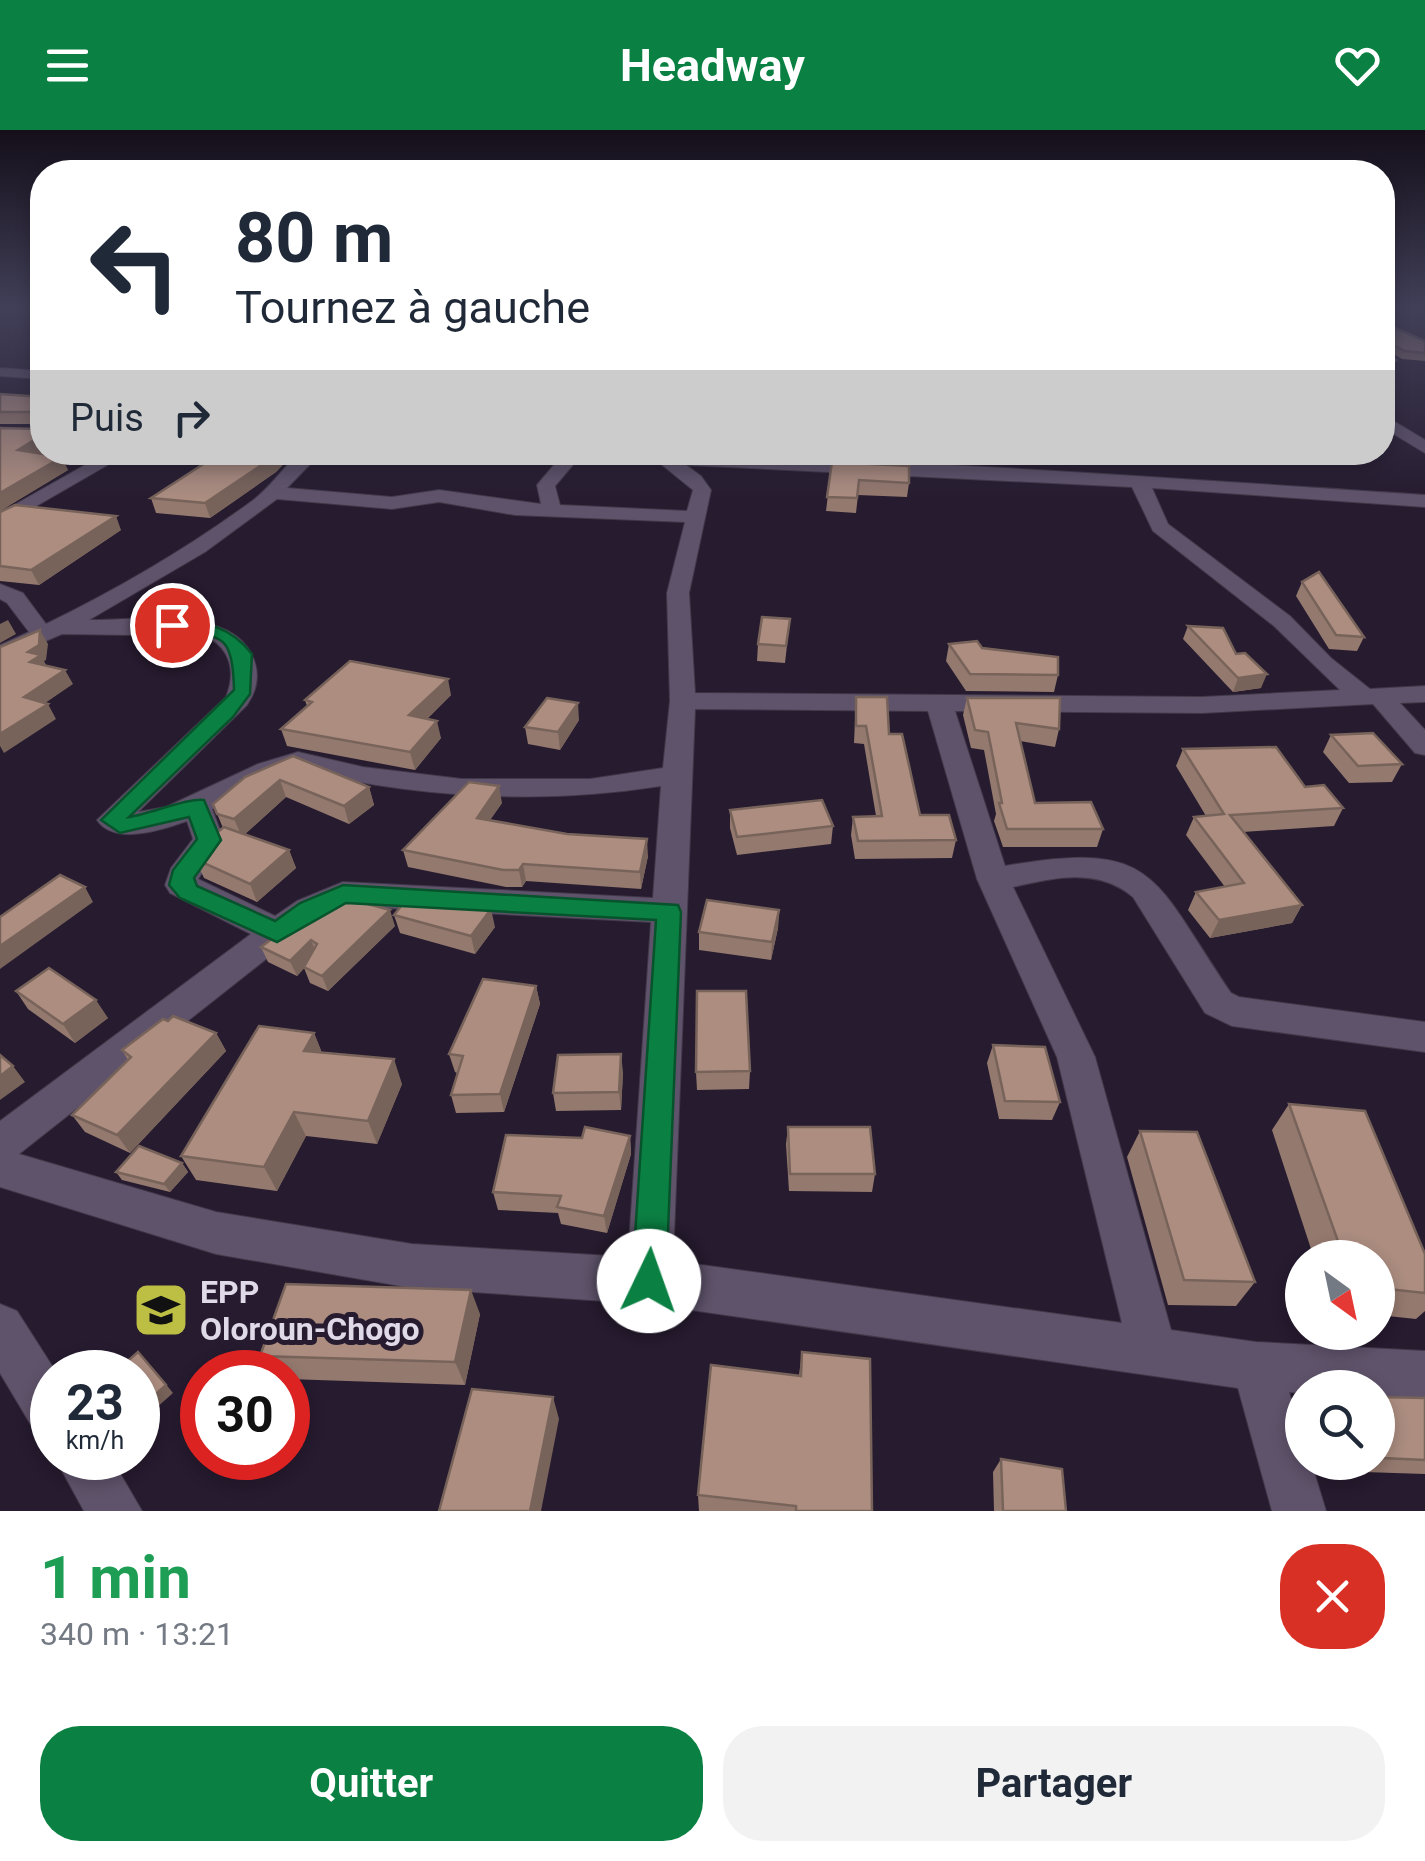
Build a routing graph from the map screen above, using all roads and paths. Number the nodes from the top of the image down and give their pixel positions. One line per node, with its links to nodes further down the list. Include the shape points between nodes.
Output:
1 (0, 372): 2 (street)
2 (30, 373)
3 (1395, 428): 4 (street)
4 (1425, 448)
5 (99, 465): 19 (street)
6 (297, 465): 13 (street)
7 (563, 465): 16 (street, via 546,485)
8 (678, 465): 17 (street, via 702,490)
9 (839, 465): 11 (street)
10 (1062, 465): 11 (street)
11 (1068, 477): 12 (street)
12 (1140, 482): 14 (street); 24 (street, via 1160,526)
13 (274, 492): 16 (street, via 392,503 439,496); 21 (street, via 181,557)
14 (1399, 500): 15 (street); 18 (street)
15 (1425, 501)
16 (552, 510): 17 (street)
17 (693, 517): 25 (street, via 678,593)
18 (1425, 518)
19 (0, 521)
20 (0, 591): 21 (street)
21 (52, 631): 22 (street); 29 (street, via 210,629 228,637 242,654 244,690 238,700 112,820 147,822)
22 (0, 654)
23 (1425, 694): 24 (street)
24 (1372, 697): 26 (street, via 1202,705); 27 (street)
25 (683, 701): 26 (street); 28 (street)
26 (939, 704): 30 (street)
27 (1425, 747)
28 (676, 775): 29 (street, via 590,788 462,788 298,761); 31 (street)
29 (196, 805): 32 (street, via 209,840 181,885)
30 (993, 879): 33 (street, via 1115,868 1144,889 1218,1002 1232,1011); 38 (street, via 1076,1057)
31 (669, 912): 32 (street, via 343,894); 36 (street)
32 (277, 932): 34 (street)
33 (1425, 1037)
34 (0, 1145)
35 (0, 1168): 36 (street, via 236,1237 412,1266)
36 (649, 1281): 38 (street)
37 (0, 1328): 40 (street)
38 (1153, 1352): 39 (street)
39 (1256, 1366): 41 (street); 44 (street)
40 (30, 1376)
41 (1425, 1376)
42 (95, 1480): 43 (street)
43 (114, 1511)
44 (1298, 1511)

